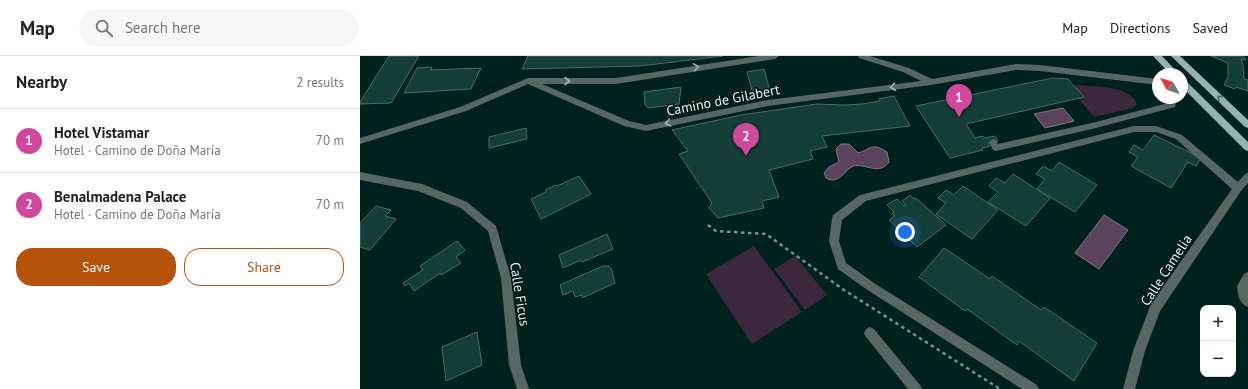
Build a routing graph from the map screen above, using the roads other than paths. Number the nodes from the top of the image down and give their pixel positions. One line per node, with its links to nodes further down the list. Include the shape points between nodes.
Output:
1 (775, 56): 6 (street, one-way to 1, via 616,81)
2 (862, 56): 8 (street, via 906,70)
3 (1157, 56): 5 (main road)
4 (1175, 56): 11 (main road, one-way to 4)
5 (1168, 68)
6 (528, 81): 8 (street, Camino de Gilabert, one-way to 6, via 768,103 646,128 627,124); 12 (street, via 463,109)
7 (1152, 81): 8 (street, Camino de Gilabert, via 1016,67)
8 (931, 82)
9 (1188, 89): 14 (main road)
10 (1172, 104): 13 (street, via 996,148)
11 (1248, 125)
12 (360, 141)
13 (993, 142)
14 (1248, 148)
15 (360, 176): 21 (street, Calle Ficus, via 419,188 464,205 492,229 506,278 515,365)
16 (1248, 177): 17 (street, Calle Camelia)
17 (1238, 188): 23 (street, via 1179,137 1156,129 1134,129 863,198 837,218 834,241 842,266); 24 (street, Calle Camelia, via 1155,308 1139,351)
18 (1248, 277): 19 (street, via 1242,286)
19 (1248, 302)
20 (870, 332): 22 (street)
21 (523, 389)
22 (916, 389)
23 (1032, 389)
24 (1129, 389)

